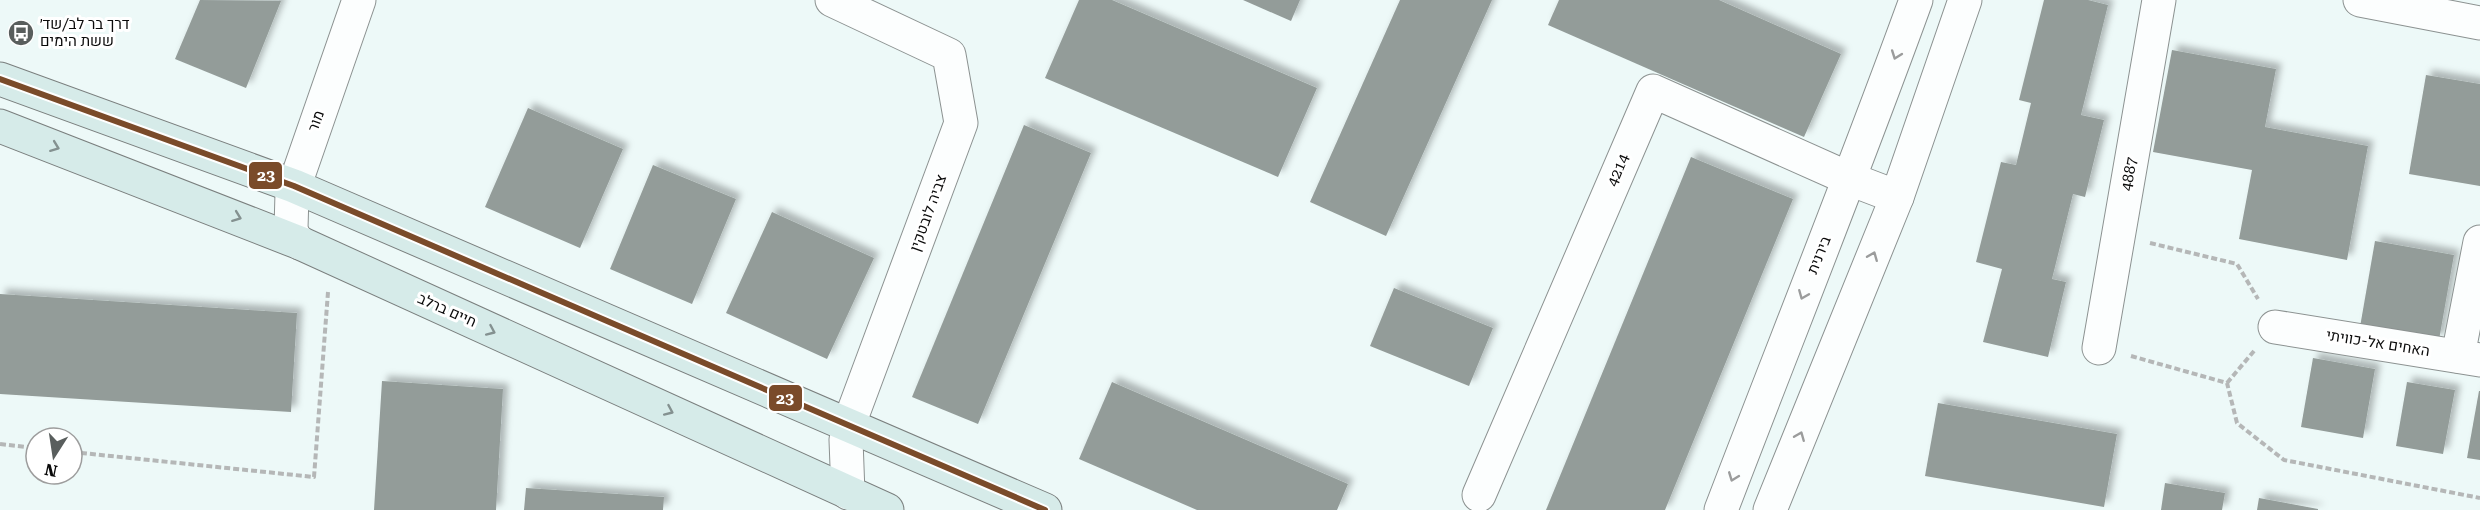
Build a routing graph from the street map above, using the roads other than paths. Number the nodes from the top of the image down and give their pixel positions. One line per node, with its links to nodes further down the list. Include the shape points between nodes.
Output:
1 (359, 0): 11 (street, מור)
2 (832, 0): 18 (street, צביה לובטקין, via 949,55 961,123)
3 (1917, 0): 10 (street, בירנית, one-way to 10)
4 (1965, 0): 12 (street)
5 (2159, 0): 16 (street, 4887)
6 (2360, 0): 7 (street)
7 (2480, 23)
8 (0, 79): 11 (main road)
9 (0, 126): 14 (main road, חיים ברלב, one-way to 14)
10 (1850, 179): 12 (street, 4214); 20 (street, 4214, via 1653,91); 24 (street, בירנית, one-way to 24)
11 (294, 186): 14 (street, מור, via 290,219 294,237); 18 (main road)
12 (1897, 197): 25 (street, one-way to 12)
13 (2480, 242): 17 (street)
14 (300, 243): 21 (main road, חיים ברלב, one-way to 21)
15 (2275, 327): 17 (street, האחים אל-כוויתי)
16 (2098, 348)
17 (2469, 358)
18 (849, 424): 19 (main road); 21 (street, צביה לובטקין)
19 (879, 439): 21 (street); 23 (main road)
20 (1479, 495)
21 (843, 501): 22 (main road, חיים ברלב)
22 (887, 510)
23 (1046, 510)
24 (1721, 510)
25 (1770, 510)

